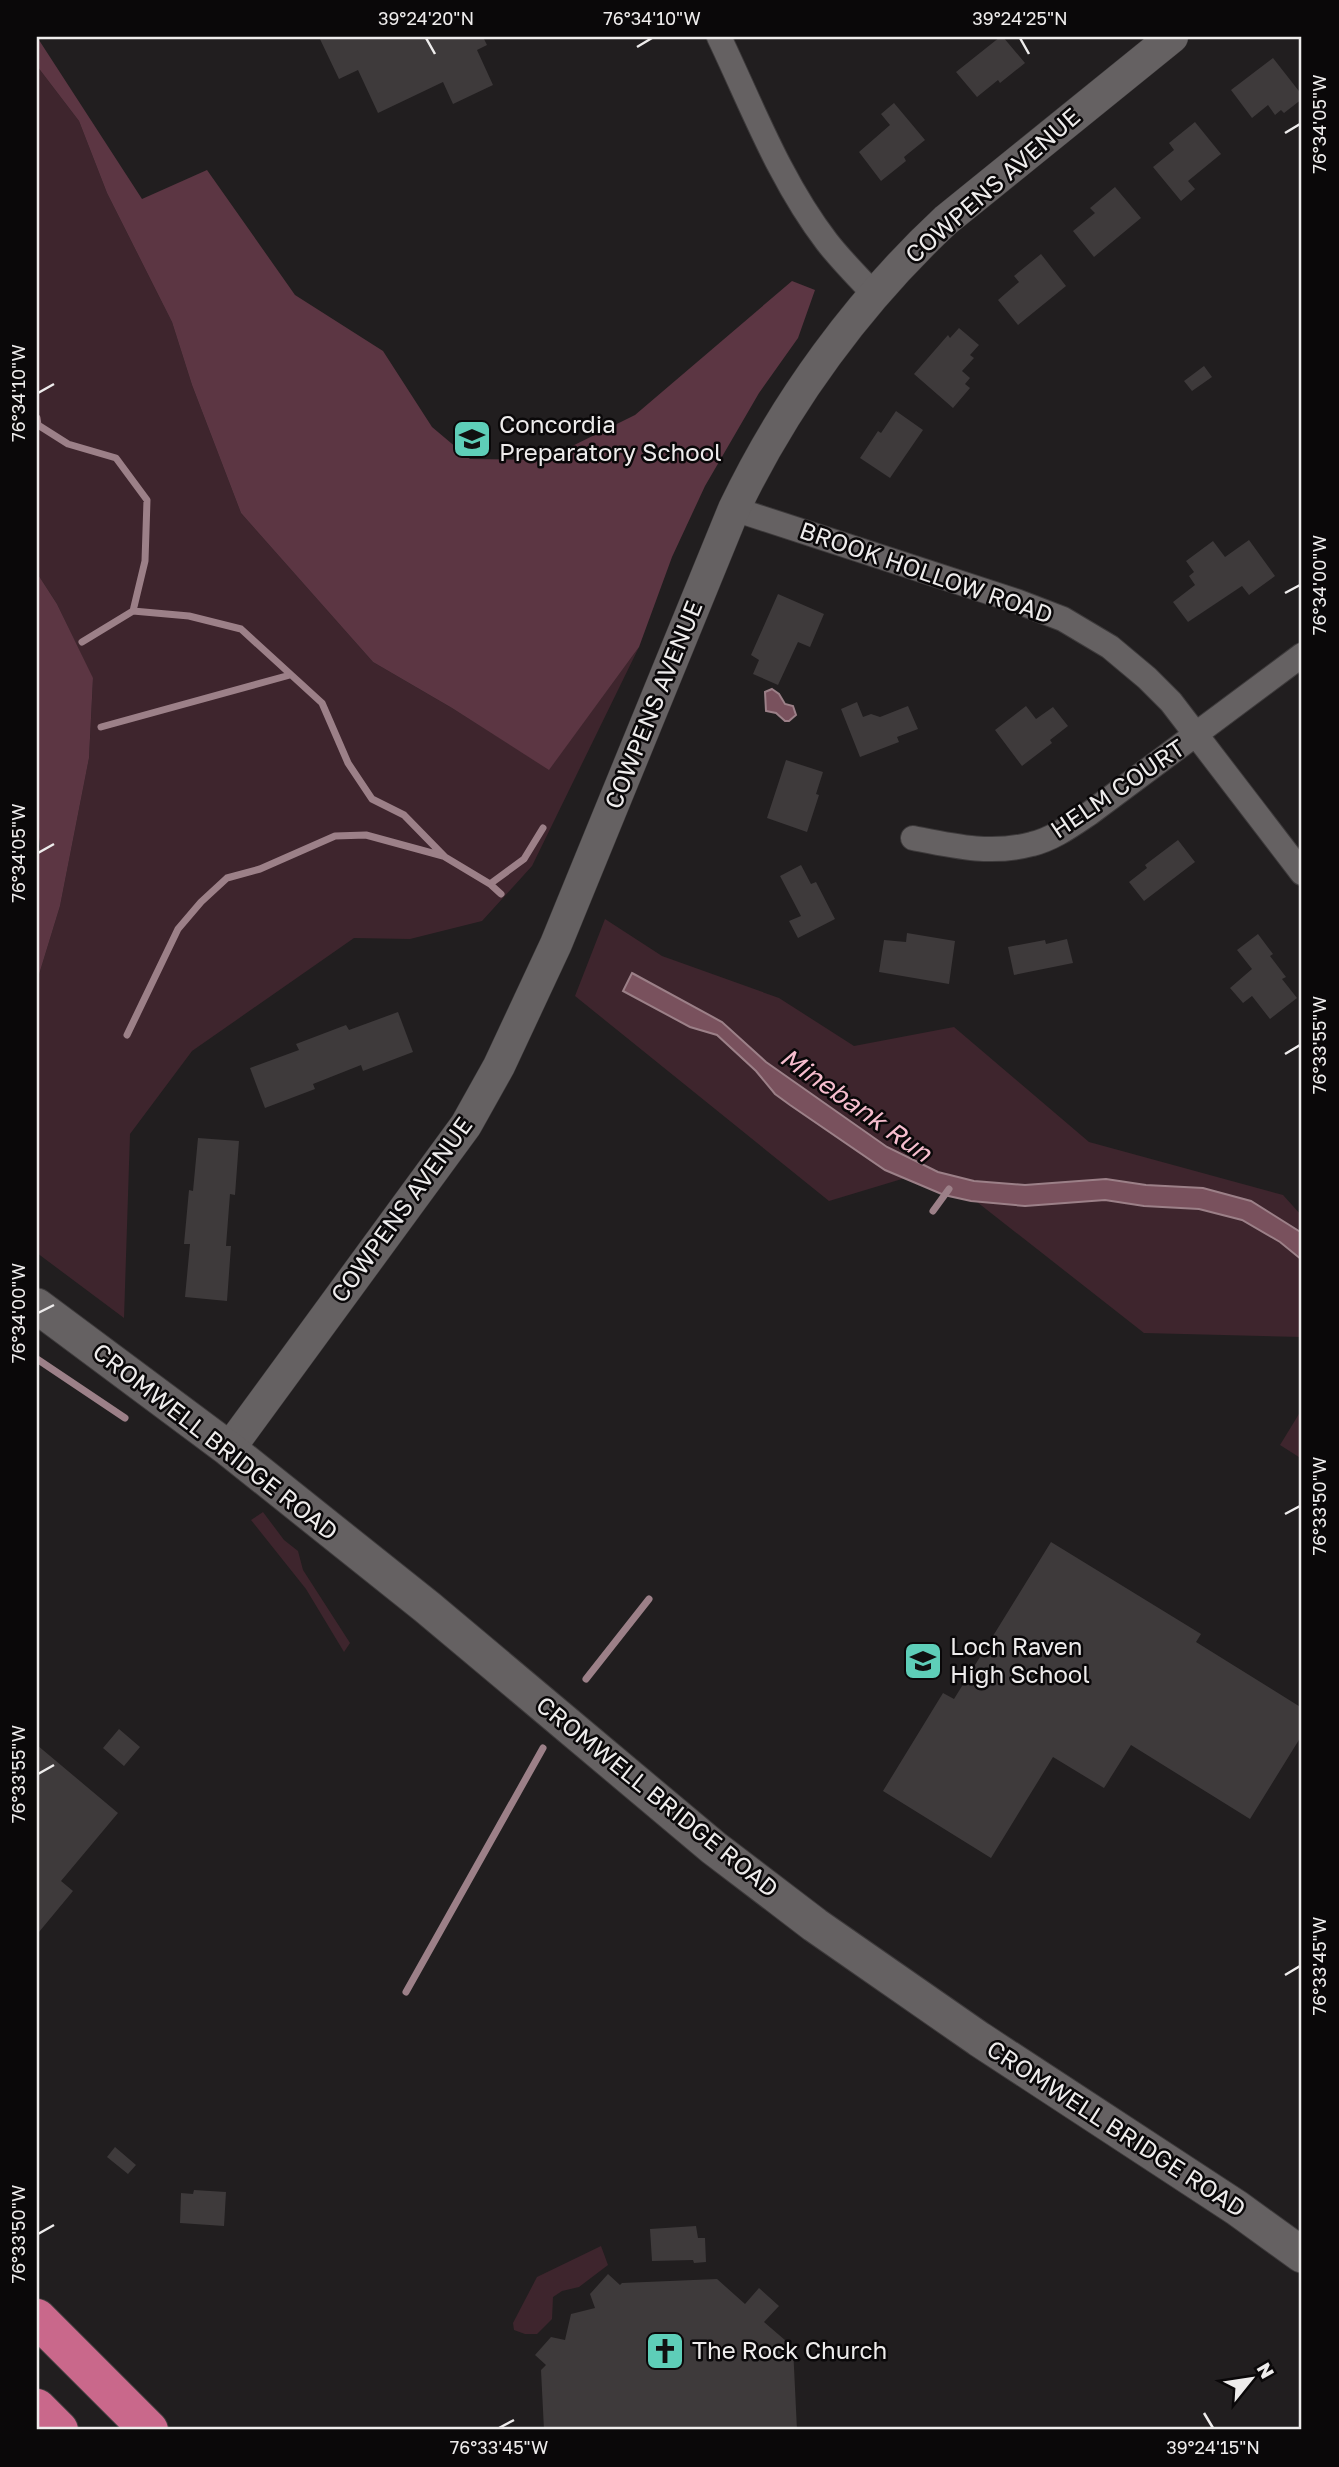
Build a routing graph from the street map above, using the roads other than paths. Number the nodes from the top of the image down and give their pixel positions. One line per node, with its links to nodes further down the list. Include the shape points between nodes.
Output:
1 (719, 37): 3 (street, via 805,211)
2 (1172, 37): 3 (street, COWPENS AVENUE, via 946,220)
3 (874, 294): 4 (street, COWPENS AVENUE, via 776,430)
4 (734, 509): 6 (street, BROOK HOLLOW ROAD, via 1063,619 1110,647 1147,678); 10 (street, COWPENS AVENUE, via 556,944 499,1066 466,1125)
5 (1302, 655): 6 (street, HELM COURT)
6 (1198, 734): 7 (street, HELM COURT, via 1090,813 1034,844 1002,850 968,849); 8 (street, BROOK HOLLOW ROAD)
7 (913, 838)
8 (1302, 873)
9 (37, 1306): 10 (main road, CROMWELL BRIDGE ROAD)
10 (229, 1450): 11 (main road, CROMWELL BRIDGE ROAD, via 427,1606 714,1848 816,1925)
11 (1302, 2255)
12 (37, 2318): 15 (highway)
13 (37, 2408): 14 (highway)
14 (59, 2430)
15 (149, 2430)

